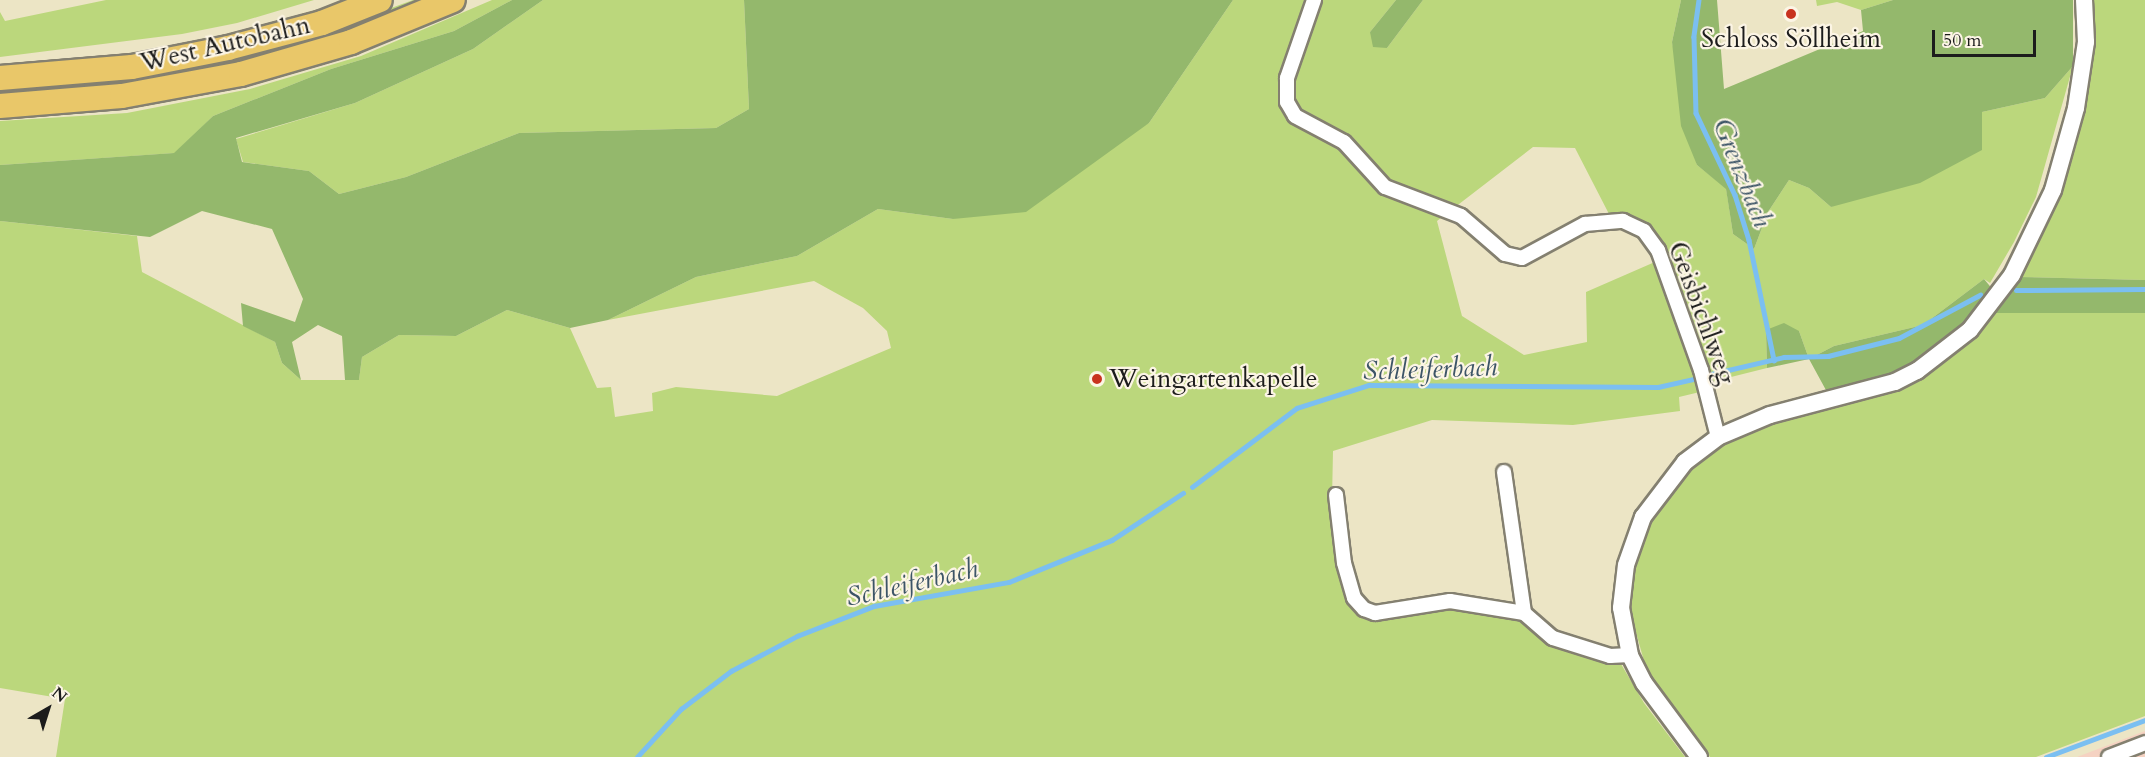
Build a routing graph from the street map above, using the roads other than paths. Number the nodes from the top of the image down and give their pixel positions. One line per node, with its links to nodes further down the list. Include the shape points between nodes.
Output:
1 (380, 0): 5 (highway, West Autobahn, via 322,23 228,48 132,67)
2 (453, 0): 6 (highway, West Autobahn, via 351,42 241,74 122,96)
3 (1314, 0): 7 (street, Geisbichlweg, via 1287,78 1287,102 1295,116 1344,142 1385,188 1461,216 1505,254 1522,258 1585,224 1623,221 1644,231 1658,250 1697,359)
4 (2084, 0): 7 (street, via 2086,42 2066,150 2034,234 1993,302 1970,330 1917,371 1869,391 1770,415)
5 (0, 78)
6 (0, 106)
7 (1718, 437): 11 (street, via 1685,462 1643,517 1626,565 1621,608)
8 (1504, 472): 10 (street)
9 (1336, 495): 10 (street, via 1344,563 1354,598 1364,609 1375,613 1450,601)
10 (1524, 613): 11 (street, via 1553,638 1610,656)
11 (1630, 655): 13 (street, via 1644,684)
12 (2145, 743): 14 (street)
13 (1699, 757)
14 (2109, 757)

